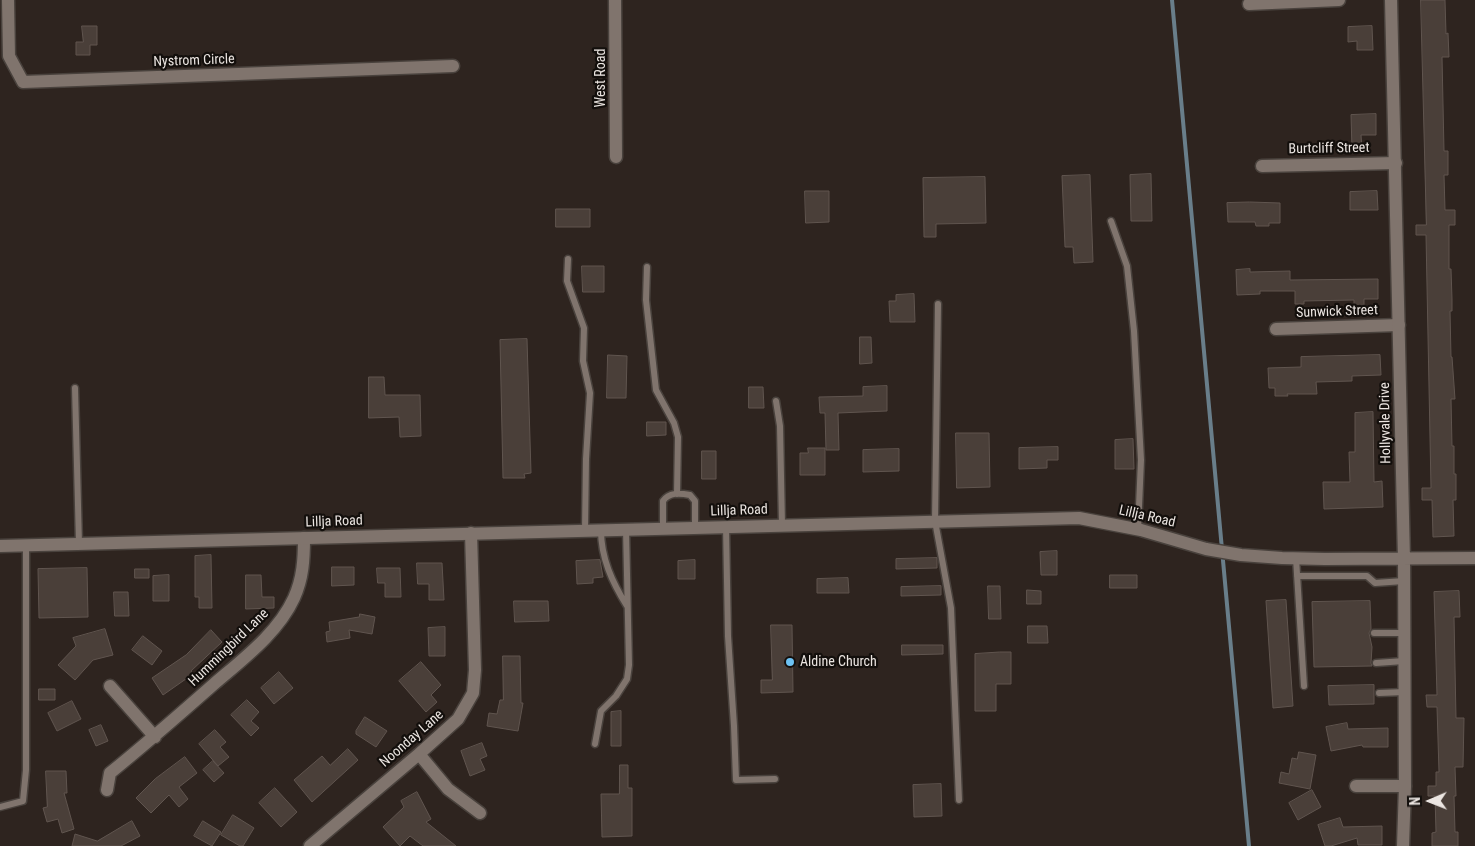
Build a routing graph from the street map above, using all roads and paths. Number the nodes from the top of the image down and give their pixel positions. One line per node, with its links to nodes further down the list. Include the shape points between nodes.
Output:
1 (8, 0): 6 (street, Nystrom Circle, via 9,56 23,82)
2 (615, 0): 7 (street, West Road)
3 (1339, 0): 5 (street)
4 (1391, 0): 8 (street, Hollyvale Drive)
5 (1249, 4)
6 (453, 66)
7 (616, 157)
8 (1396, 163): 9 (street, Burtcliff Street); 14 (street, Hollyvale Drive)
9 (1262, 166)
10 (1111, 221): 27 (lane, via 1127,266 1134,331 1141,460)
11 (568, 259): 25 (lane, via 567,281 584,328 583,361 590,393)
12 (647, 267): 18 (lane, via 646,300 656,390 678,436)
13 (938, 304): 19 (lane)
14 (1399, 325): 15 (street, Sunwick Street); 35 (street, Hollyvale Drive)
15 (1276, 329)
16 (76, 388): 30 (lane)
17 (776, 401): 20 (lane, via 780,426)
18 (676, 494): 22 (lane, via 690,495 695,501); 23 (lane, via 668,495 663,501)
19 (935, 521): 20 (street, Lillja Road); 27 (street, Lillja Road, via 1079,518); 54 (lane, via 951,608)
20 (782, 525): 21 (street, Lillja Road)
21 (726, 526): 22 (street, Lillja Road); 50 (lane, via 736,780)
22 (695, 527): 23 (street, Lillja Road)
23 (663, 528): 24 (street, Lillja Road)
24 (626, 529): 26 (street, Lillja Road); 38 (lane)
25 (585, 530): 26 (street, Lillja Road); 28 (street, Lillja Road)
26 (601, 530): 38 (lane, via 607,568)
27 (1138, 530): 33 (street, Lillja Road, via 1206,549)
28 (471, 533): 29 (street, Lillja Road); 49 (street, Noonday Lane, via 473,693 458,718)
29 (304, 538): 30 (street, Lillja Road); 47 (street, Hummingbird Lane, via 302,574 295,596 282,618 248,654)
30 (79, 544): 32 (street, Lillja Road)
31 (0, 546): 32 (street, Lillja Road)
32 (26, 546): 55 (lane, via 26,770 23,801)
33 (1296, 558): 35 (street, Lillja Road); 36 (lane)
34 (1475, 558): 35 (street, Lillja Road)
35 (1404, 559): 37 (street, Hollyvale Drive)
36 (1297, 576): 37 (lane, via 1367,576 1375,583); 44 (lane)
37 (1404, 581): 40 (street, Hollyvale Drive)
38 (628, 607): 48 (lane, via 627,679 616,696 600,711)
39 (1374, 633): 40 (lane)
40 (1404, 633): 41 (street, Hollyvale Drive)
41 (1404, 661): 42 (lane); 45 (street, Hollyvale Drive)
42 (1376, 663)
43 (110, 686): 47 (street)
44 (1304, 686)
45 (1405, 692): 46 (lane); 52 (street, Hollyvale Drive)
46 (1379, 693)
47 (155, 736): 53 (street, Hummingbird Lane, via 110,773)
48 (595, 744)
49 (420, 754): 56 (street, via 448,789); 57 (street, Noonday Lane)
50 (775, 779)
51 (1356, 786): 52 (street)
52 (1405, 786): 58 (street, Hollyvale Drive)
53 (107, 790)
54 (958, 800)
55 (0, 807)
56 (480, 813)
57 (310, 846)
58 (1403, 846)

